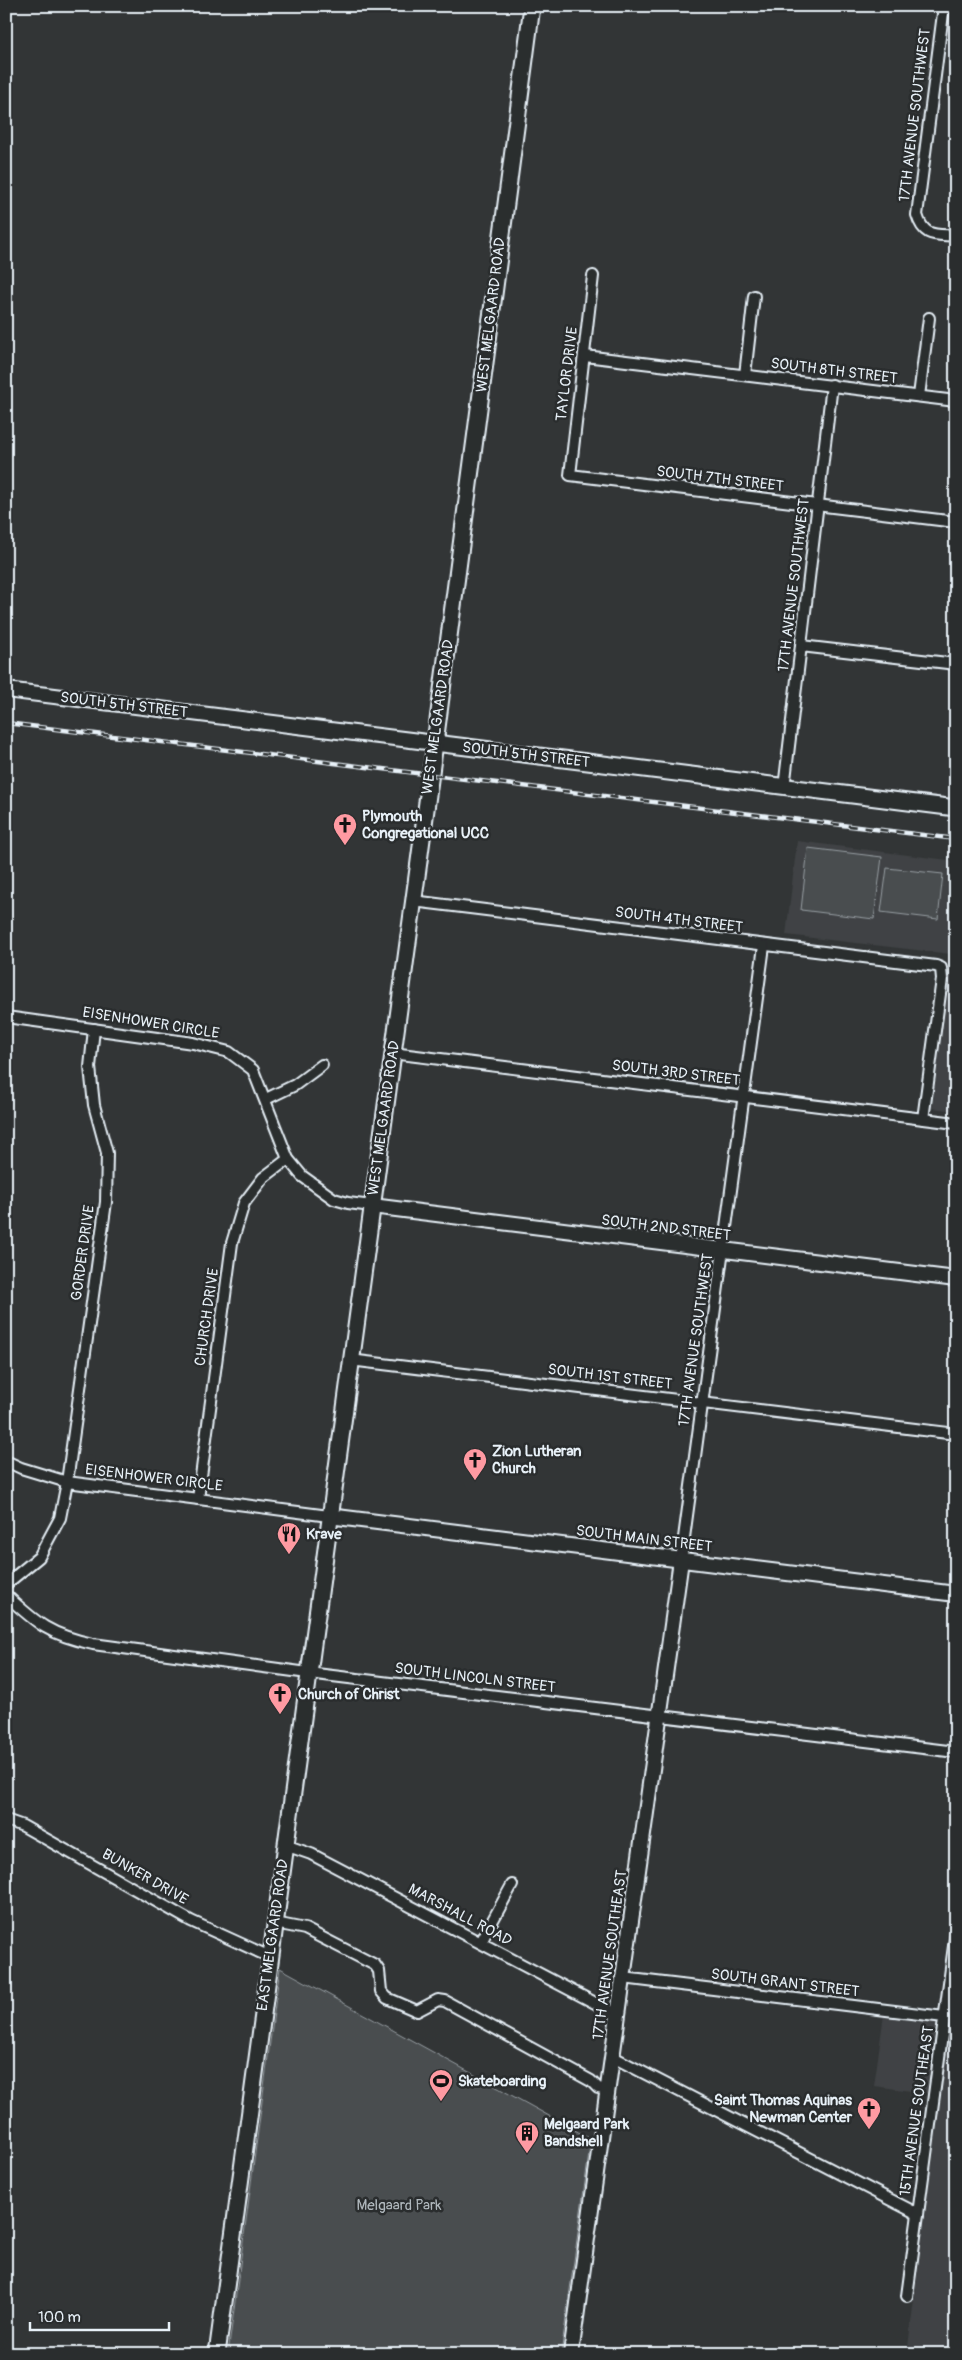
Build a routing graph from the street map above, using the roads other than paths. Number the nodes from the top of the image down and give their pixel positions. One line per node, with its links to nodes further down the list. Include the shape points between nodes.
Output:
1 (532, 6): 18 (main road, WEST MELGAARD ROAD)
2 (944, 6): 3 (street, 17TH AVENUE SOUTHWEST, via 917,215 921,227 929,233)
3 (956, 236)
4 (593, 276): 7 (street, TAYLOR DRIVE)
5 (754, 296): 8 (street)
6 (929, 318): 10 (street)
7 (585, 356): 8 (street, SOUTH 8TH STREET); 12 (street, TAYLOR DRIVE)
8 (745, 375): 9 (street, SOUTH 8TH STREET)
9 (832, 386): 10 (street, SOUTH 8TH STREET); 13 (street, 17TH AVENUE SOUTHWEST)
10 (919, 396): 11 (street, SOUTH 8TH STREET)
11 (956, 401)
12 (570, 475): 13 (street, SOUTH 7TH STREET)
13 (818, 506): 14 (street, SOUTH 7TH STREET); 15 (street, 17TH AVENUE SOUTHWEST)
14 (956, 522)
15 (801, 646): 16 (street); 19 (street, 17TH AVENUE SOUTHWEST)
16 (956, 664)
17 (6, 690): 18 (street, SOUTH 5TH STREET)
18 (435, 743): 19 (main road, SOUTH 5TH STREET); 21 (main road, WEST MELGAARD ROAD)
19 (784, 788): 20 (main road, SOUTH 5TH STREET)
20 (956, 808)
21 (413, 901): 22 (street, SOUTH 4TH STREET); 25 (main road, WEST MELGAARD ROAD)
22 (764, 946): 27 (street, 17TH AVENUE SOUTHWEST); 29 (street, SOUTH 4TH STREET, via 941,968)
23 (6, 1017): 24 (street, EISENHOWER CIRCLE)
24 (94, 1029): 28 (street, EISENHOWER CIRCLE, via 193,1043 229,1052 252,1070); 39 (street, GORDER DRIVE, via 90,1067 94,1105 107,1153 106,1202)
25 (392, 1053): 27 (street, SOUTH 3RD STREET); 32 (main road, WEST MELGAARD ROAD)
26 (322, 1064): 28 (street, via 295,1085)
27 (744, 1096): 29 (street, SOUTH 3RD STREET); 33 (street, 17TH AVENUE SOUTHWEST)
28 (266, 1099): 31 (street, EISENHOWER CIRCLE)
29 (923, 1119): 30 (street, SOUTH 3RD STREET)
30 (956, 1123)
31 (288, 1159): 32 (street, EISENHOWER CIRCLE, via 302,1176 334,1199); 40 (street, CHURCH DRIVE, via 263,1178 244,1203 232,1243)
32 (372, 1206): 33 (street, SOUTH 2ND STREET); 35 (main road, WEST MELGAARD ROAD)
33 (723, 1252): 34 (street, SOUTH 2ND STREET); 36 (street, 17TH AVENUE SOUTHWEST)
34 (956, 1279)
35 (350, 1360): 36 (street, SOUTH 1ST STREET); 41 (main road, WEST MELGAARD ROAD)
36 (702, 1403): 37 (street, SOUTH 1ST STREET); 42 (street, 17TH AVENUE SOUTHWEST)
37 (956, 1434)
38 (6, 1461): 39 (street)
39 (67, 1482): 40 (street, EISENHOWER CIRCLE); 43 (street, EISENHOWER CIRCLE, via 60,1518 39,1557)
40 (198, 1499): 41 (street, EISENHOWER CIRCLE)
41 (329, 1516): 42 (street, SOUTH MAIN STREET); 46 (main road, EAST MELGAARD ROAD)
42 (681, 1560): 44 (street, SOUTH MAIN STREET); 47 (street, 17TH AVENUE SOUTHEAST)
43 (6, 1584)
44 (956, 1594)
45 (6, 1595): 46 (street, SOUTH LINCOLN STREET, via 44,1628 66,1638)
46 (308, 1673): 47 (street, SOUTH LINCOLN STREET); 50 (main road, EAST MELGAARD ROAD)
47 (660, 1715): 48 (street, SOUTH LINCOLN STREET); 56 (street, 17TH AVENUE SOUTHEAST)
48 (956, 1752)
49 (6, 1820): 55 (street, BUNKER DRIVE, via 23,1826 191,1921)
50 (285, 1846): 52 (main road, EAST MELGAARD ROAD); 54 (street, MARSHALL ROAD, via 311,1854)
51 (512, 1885): 54 (street)
52 (275, 1922): 55 (main road, EAST MELGAARD ROAD); 60 (street, via 305,1929 375,1965 379,1971 380,1991 387,1998 417,2011 438,2000 445,2001 592,2081 598,2088)
53 (956, 1930): 58 (street, 15TH AVENUE SOUTHEAST)
54 (481, 1942): 57 (street, MARSHALL ROAD)
55 (270, 1957): 63 (main road, EAST MELGAARD ROAD)
56 (623, 1978): 57 (street, 17TH AVENUE SOUTHEAST); 58 (street, SOUTH GRANT STREET)
57 (618, 2016): 59 (street, 17TH AVENUE SOUTHEAST)
58 (944, 2017): 61 (street, 15TH AVENUE SOUTHEAST)
59 (612, 2057): 60 (street, 17TH AVENUE SOUTHEAST); 61 (street)
60 (608, 2090): 64 (street, 17TH AVENUE SOUTHEAST)
61 (918, 2214): 62 (street, 15TH AVENUE SOUTHEAST)
62 (907, 2296)
63 (217, 2354)
64 (572, 2354)

